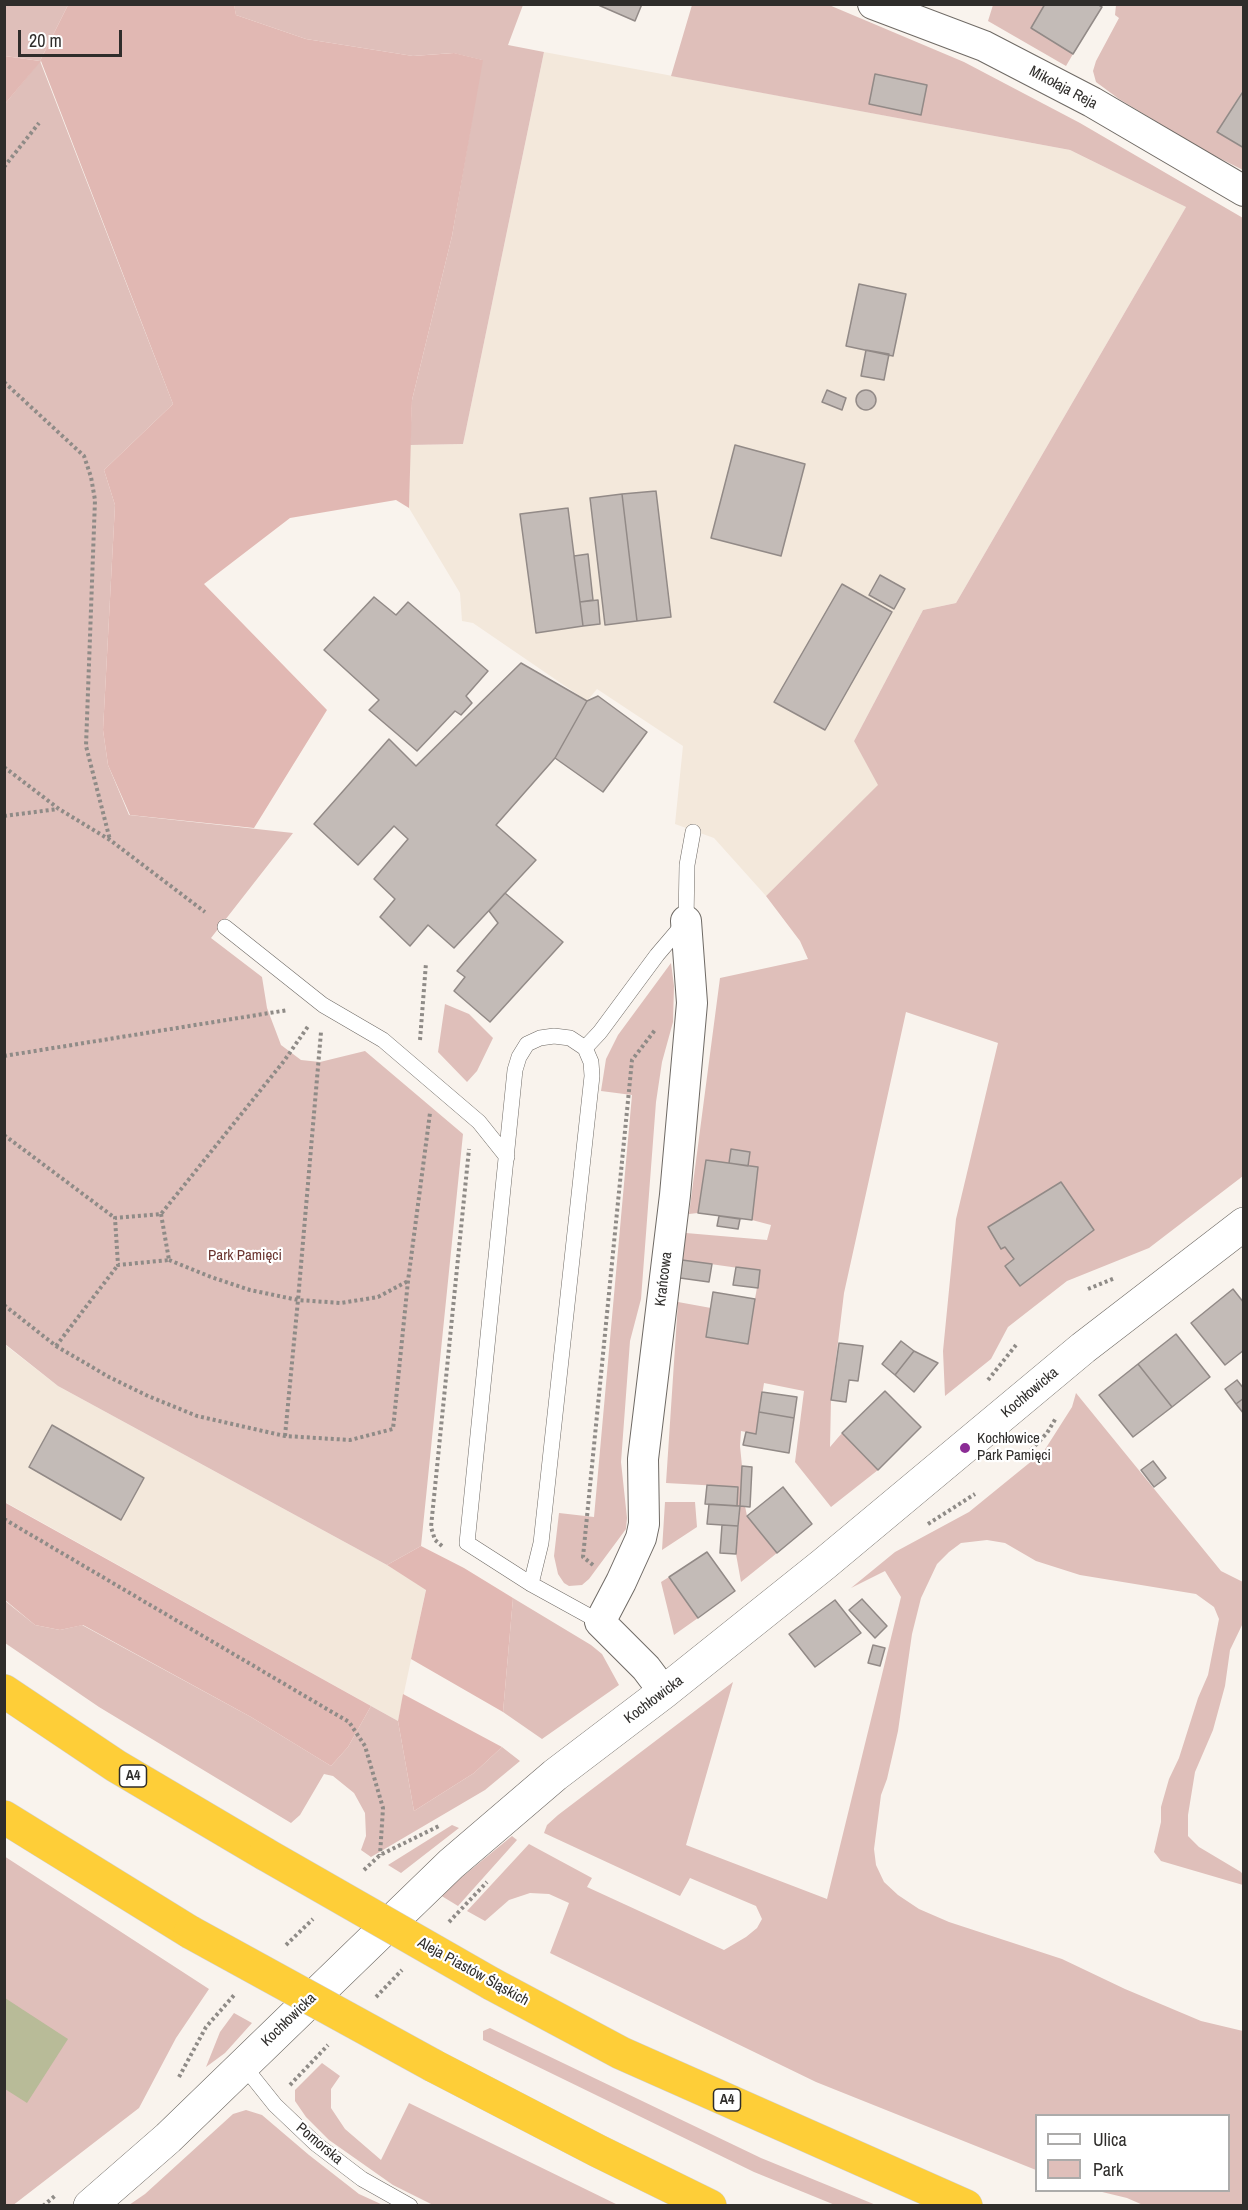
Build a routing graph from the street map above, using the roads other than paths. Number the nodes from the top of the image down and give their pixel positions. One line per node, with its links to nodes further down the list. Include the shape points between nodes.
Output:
1 (873, 4): 2 (street, Mikołaja Reja, via 984,46 1092,102)
2 (1244, 191)
3 (693, 832): 4 (lane, Krańcowa, via 687,865)
4 (687, 921): 6 (lane); 10 (street, Krańcowa, via 692,1003 675,1195 643,1459 644,1524)
5 (225, 927): 7 (lane, via 323,1005 383,1040 478,1122)
6 (585, 1048): 7 (lane, via 570,1038 554,1035 527,1044 515,1070); 9 (lane, via 592,1076 541,1543)
7 (507, 1156): 9 (lane, via 467,1543)
8 (1244, 1224): 12 (street, Kochłowicka, via 1083,1348)
9 (531, 1584): 10 (lane)
10 (600, 1622): 12 (street)
11 (4, 1691): 18 (highway, Aleja Piastów Śląskich / A4, bridge, via 116,1766 265,1854 621,2053)
12 (664, 1692): 14 (street, Kochłowicka, via 555,1776 451,1864)
13 (4, 1817): 17 (highway, bridge, via 190,1932 434,2066)
14 (243, 2065): 15 (street, Kochłowicka, via 168,2138); 16 (lane, Pomorska, via 275,2105 316,2144 362,2179)
15 (90, 2205)
16 (411, 2205)
17 (710, 2205)
18 (966, 2205)

